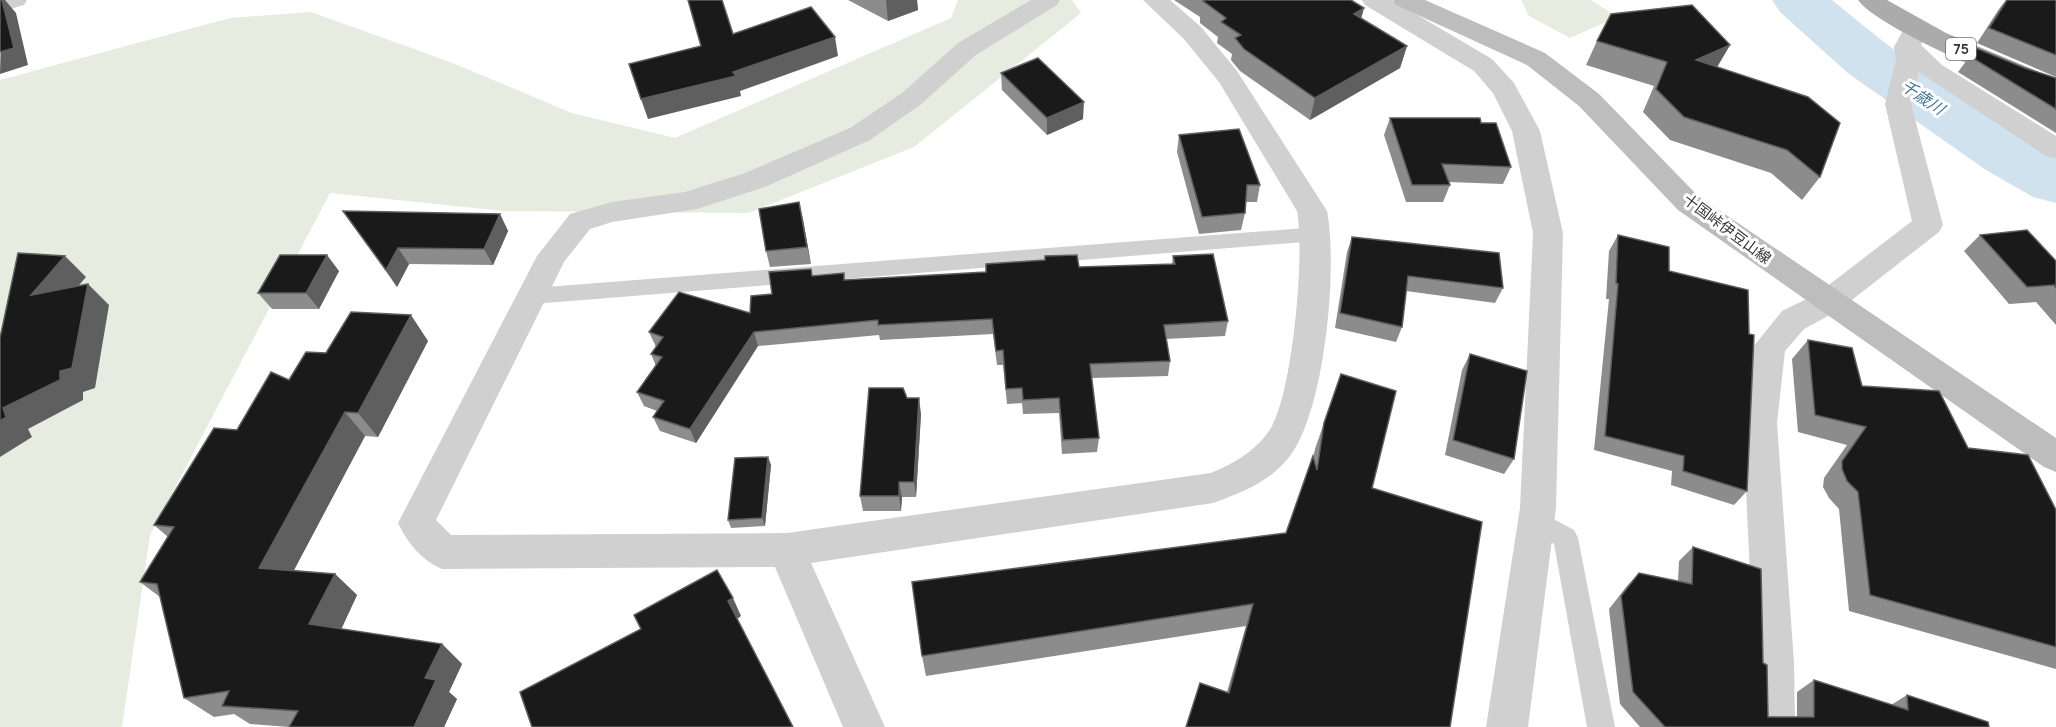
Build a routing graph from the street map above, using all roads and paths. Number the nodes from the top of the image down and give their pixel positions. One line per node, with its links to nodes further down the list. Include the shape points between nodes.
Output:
1 (15, 0): 7 (street)
2 (1048, 0): 12 (street, via 967,49 911,99 860,134 755,180 687,202 612,212 580,221 552,256)
3 (1155, 0): 11 (street, via 1192,32 1256,116 1312,211)
4 (1374, 0): 15 (street, via 1483,65 1505,89 1526,131 1548,233)
5 (1405, 0): 13 (main road, 十国峠伊豆山線, via 1536,59 1589,100 1688,203)
6 (1870, 0): 8 (main road, 75, via 1889,14)
7 (0, 4)
8 (1911, 45): 9 (main road, 75); 10 (street, via 1933,71); 13 (street, via 1898,104 1929,225)
9 (2056, 89)
10 (2056, 149)
11 (1317, 234): 12 (lane); 16 (street, via 1308,335 1292,420 1275,450 1244,476 1213,488)
12 (533, 296): 16 (street, via 416,523 442,552)
13 (1828, 302): 14 (main road, 十国峠伊豆山線); 20 (street, via 1793,320 1769,347 1761,423)
14 (2056, 457)
15 (1537, 521): 18 (street); 19 (lane, via 1565,538)
16 (787, 550): 17 (street)
17 (864, 727)
18 (1507, 727)
19 (1601, 727)
20 (1774, 727)

